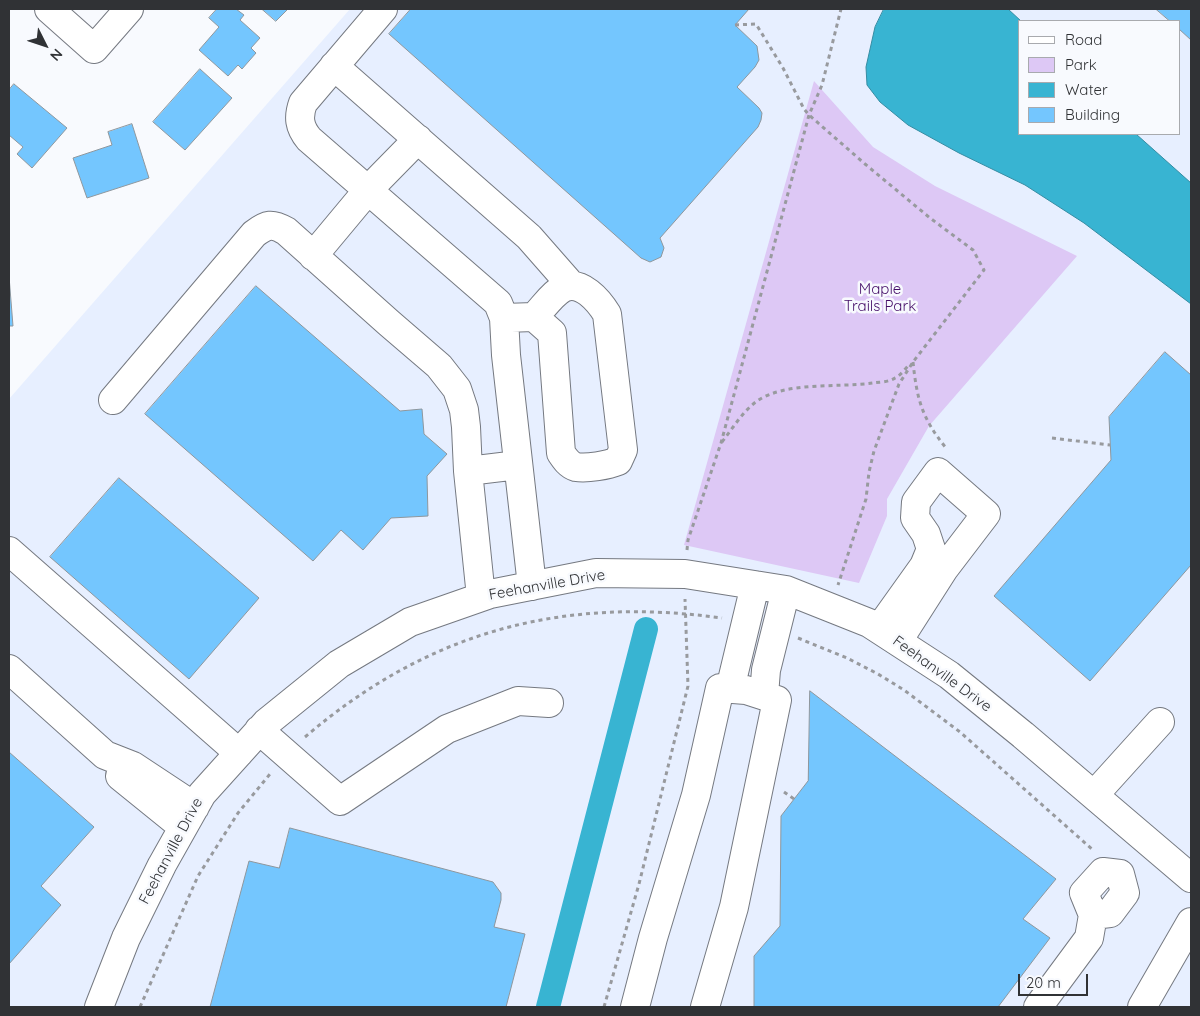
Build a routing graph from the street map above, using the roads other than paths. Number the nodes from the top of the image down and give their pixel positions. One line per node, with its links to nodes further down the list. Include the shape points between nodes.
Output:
1 (49, 9): 2 (street, via 94,49)
2 (129, 9)
3 (383, 9): 4 (street)
4 (334, 66): 5 (street); 6 (street, via 303,103 300,121 308,139)
5 (418, 139): 6 (street); 8 (street, via 529,237)
6 (368, 190): 7 (street); 10 (street, via 498,303)
7 (313, 256): 11 (street, via 286,231 276,226 264,226); 13 (street, via 440,366 457,389 464,410)
8 (572, 286): 9 (street, via 562,288); 9 (street, via 586,291 607,314 623,450 618,461 610,465 576,467 561,453 552,333)
9 (534, 316): 10 (street)
10 (504, 318): 12 (street)
11 (113, 400)
12 (518, 465): 13 (street); 16 (street)
13 (468, 471): 18 (street)
14 (9, 551): 26 (street)
15 (755, 585): 16 (street, Feehanville Drive, via 684,574 596,573); 17 (street, Feehanville Drive); 21 (street)
16 (532, 586): 18 (street, Feehanville Drive)
17 (786, 590): 19 (street, Feehanville Drive, via 869,623); 22 (street, via 766,670)
18 (481, 598): 25 (street, Feehanville Drive, via 410,622 339,664)
19 (888, 635): 19 (street, via 931,549 915,518 916,502 938,472 986,514); 27 (street, Feehanville Drive, via 949,675)
20 (9, 669): 28 (street, via 105,755 133,766)
21 (730, 689): 22 (street); 33 (street, via 720,688 696,795)
22 (764, 695): 34 (street, via 777,700 734,907)
23 (549, 703): 25 (street, via 518,701 447,729 340,800)
24 (1160, 722): 27 (street)
25 (259, 730): 26 (street, Feehanville Drive)
26 (239, 753): 28 (street, Feehanville Drive, via 202,794)
27 (1094, 795): 29 (street, Feehanville Drive)
28 (189, 817): 32 (street, Feehanville Drive, via 126,938)
29 (1145, 839): 30 (street, Feehanville Drive); 35 (street, via 1120,874 1125,893 1110,913 1093,915 1089,938)
30 (1191, 878)
31 (1191, 922): 36 (street)
32 (99, 1007)
33 (635, 1007)
34 (705, 1007)
35 (1038, 1007)
36 (1142, 1007)

